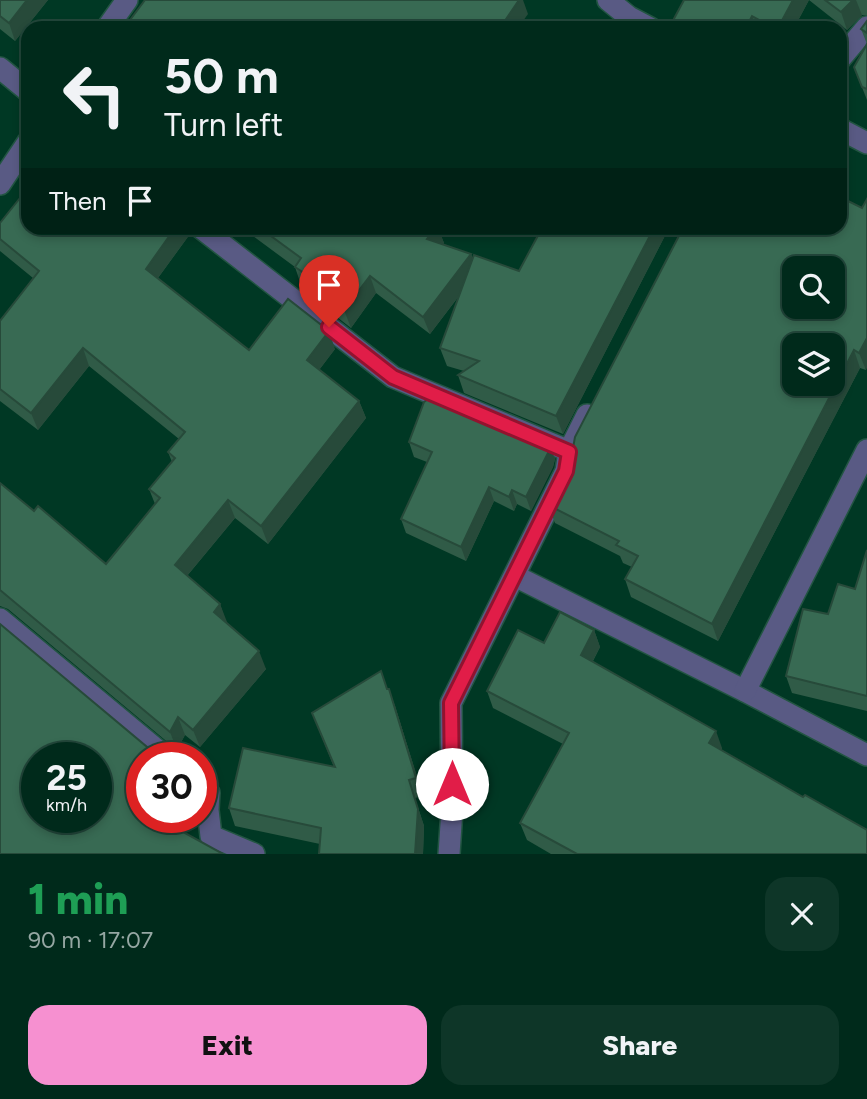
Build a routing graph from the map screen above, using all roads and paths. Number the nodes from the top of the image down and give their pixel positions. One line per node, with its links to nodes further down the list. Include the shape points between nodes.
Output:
1 (127, 0): 3 (street)
2 (608, 0): 4 (street)
3 (112, 21)
4 (637, 21)
5 (867, 27): 6 (street)
6 (847, 51)
7 (0, 68): 8 (street)
8 (21, 85)
9 (847, 133): 10 (street)
10 (867, 143)
11 (21, 152): 12 (street)
12 (0, 184)
13 (210, 235): 16 (street, via 393,377)
14 (594, 402): 16 (street)
15 (867, 450): 19 (street)
16 (569, 452): 17 (street, via 566,471)
17 (515, 576): 19 (street); 24 (street, via 451,703)
18 (0, 619): 20 (street)
19 (745, 691): 21 (street)
20 (148, 742)
21 (867, 755)
22 (211, 833): 23 (street)
23 (254, 854)
24 (449, 854)

